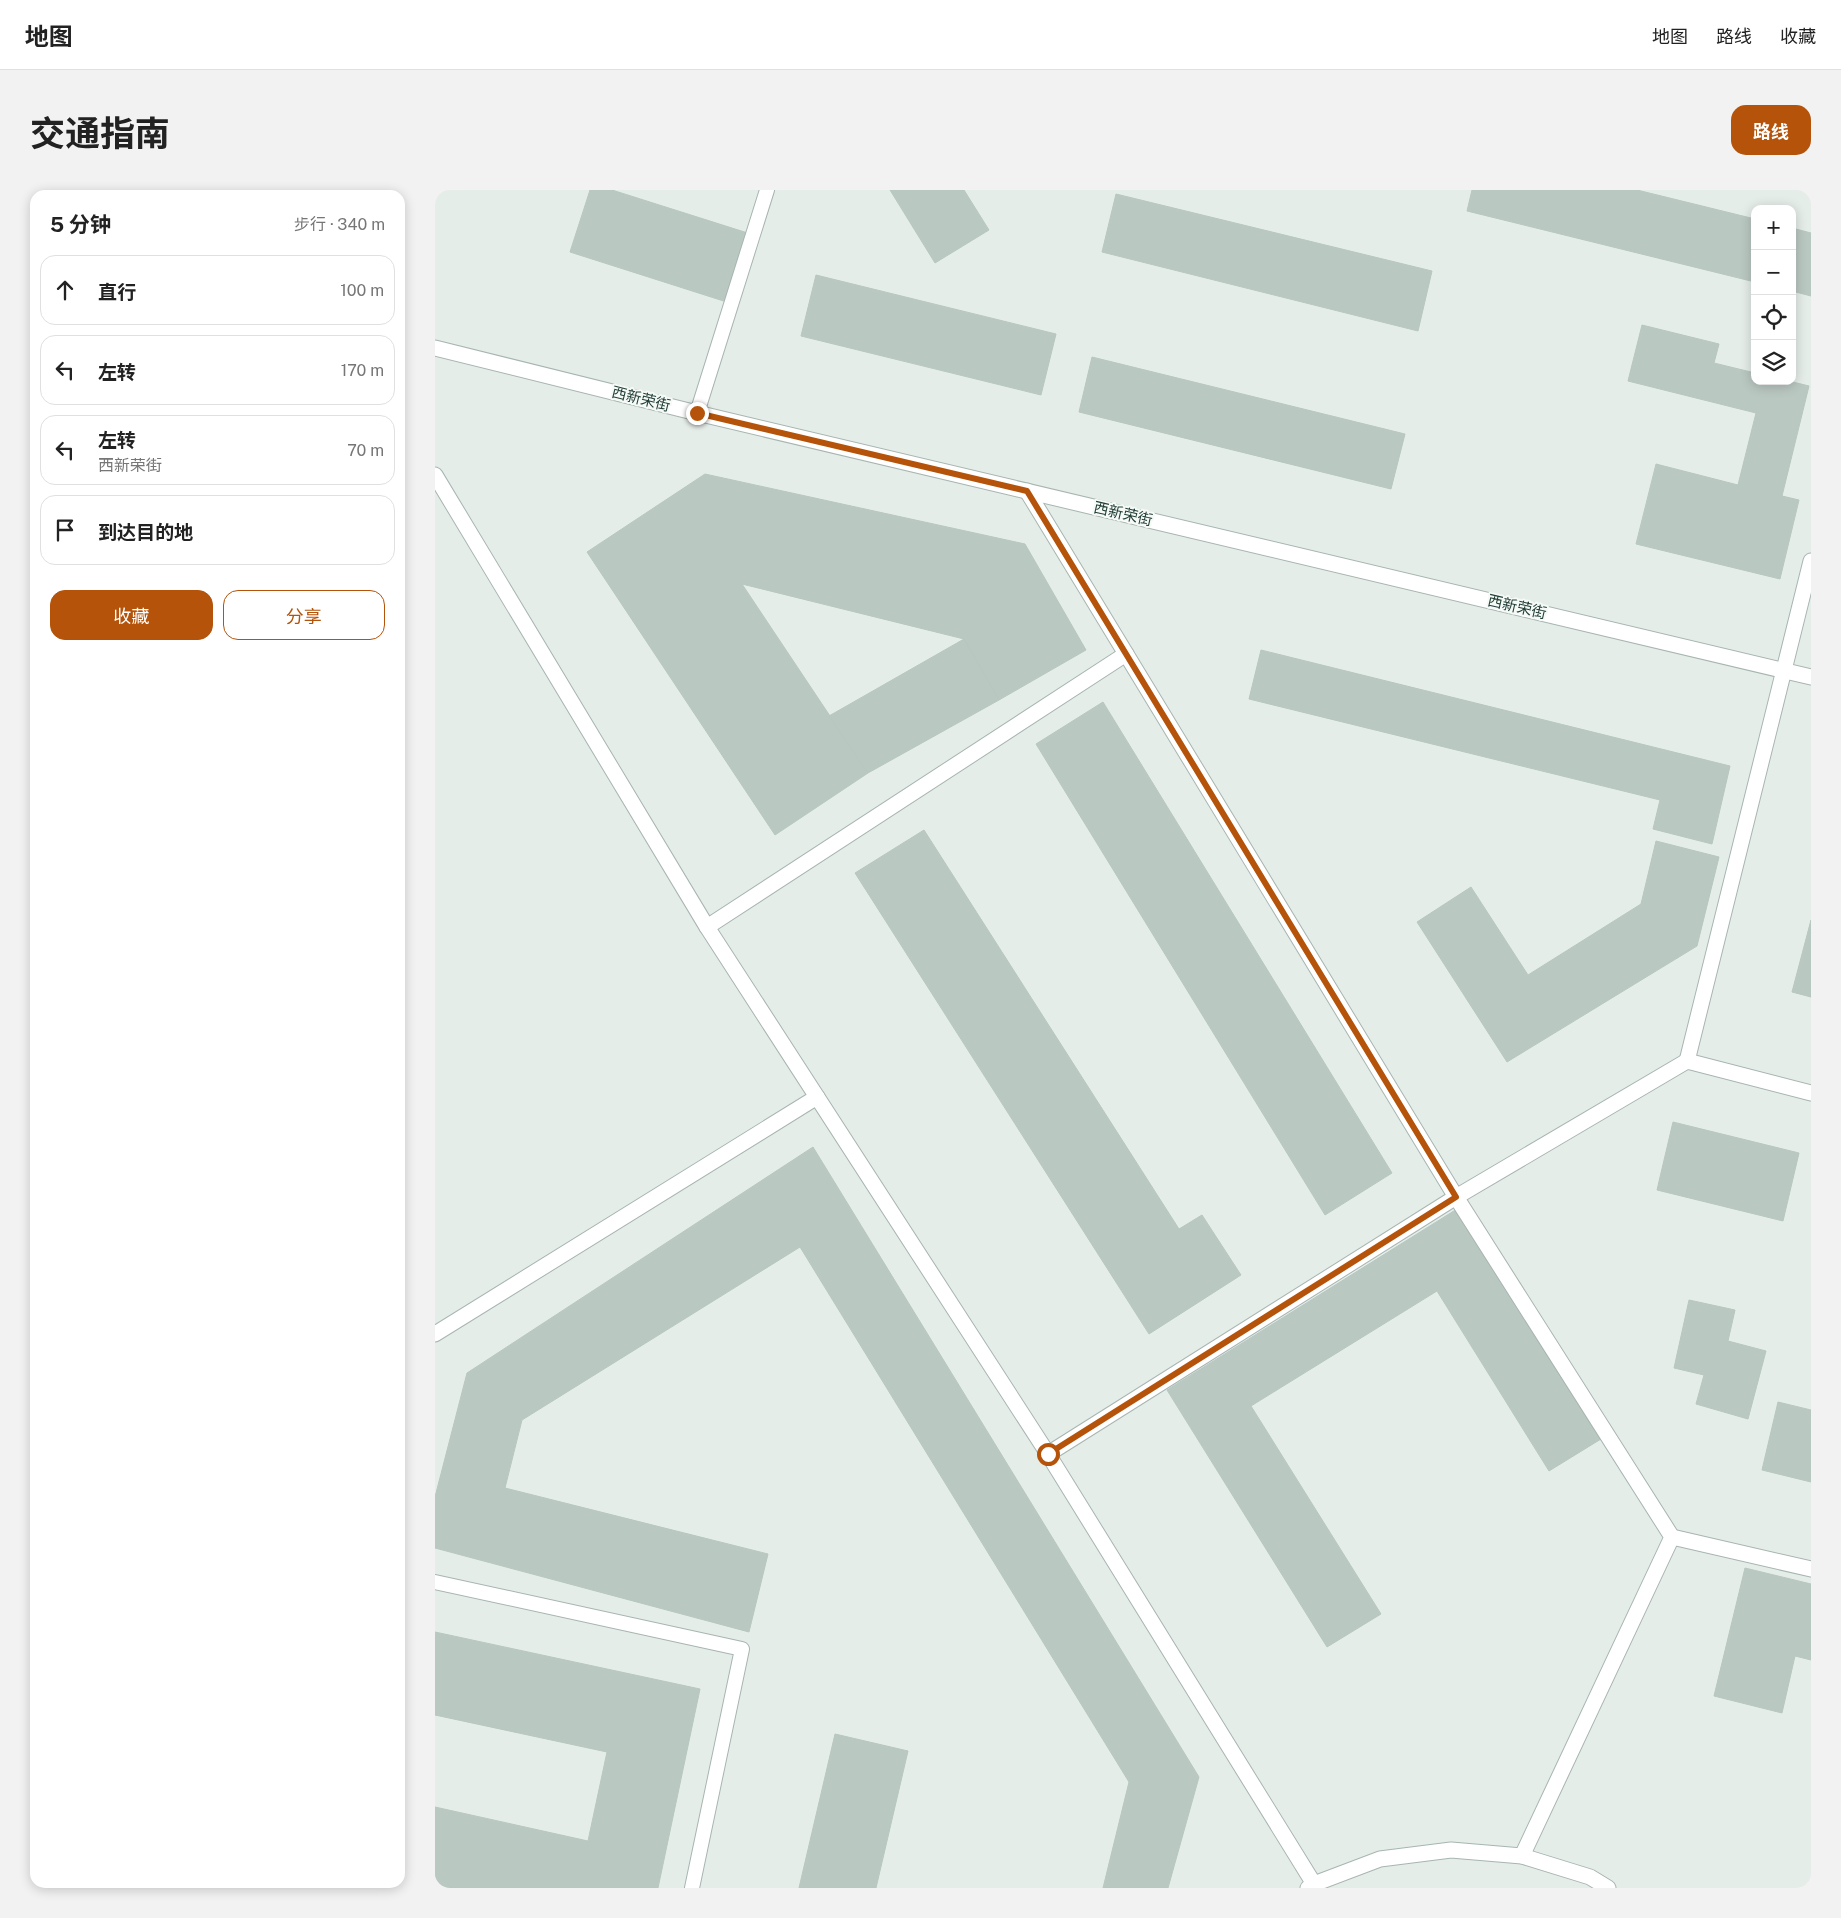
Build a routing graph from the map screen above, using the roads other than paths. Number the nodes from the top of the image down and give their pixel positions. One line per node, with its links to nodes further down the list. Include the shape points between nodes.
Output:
1 (767, 190): 3 (lane)
2 (435, 348): 3 (street, 西新荣街)
3 (697, 413): 5 (street, 西新荣街)
4 (435, 475): 10 (street)
5 (1027, 491): 7 (street); 8 (street, 西新荣街)
6 (1811, 561): 8 (street)
7 (1126, 654): 10 (street); 14 (street)
8 (1784, 671): 9 (street, 西新荣街); 11 (street)
9 (1811, 678)
10 (707, 927): 13 (street)
11 (1687, 1061): 12 (street); 14 (street)
12 (1811, 1093)
13 (817, 1097): 15 (street); 16 (street)
14 (1456, 1197): 16 (street); 17 (street)
15 (435, 1334)
16 (1048, 1454): 21 (street)
17 (1672, 1537): 18 (street); 20 (street)
18 (1811, 1569)
19 (435, 1582): 22 (lane, via 742,1649)
20 (1522, 1856): 21 (street, via 1451,1850 1380,1859); 23 (street, via 1590,1877)
21 (1311, 1886)
22 (693, 1888)
23 (1608, 1888)

